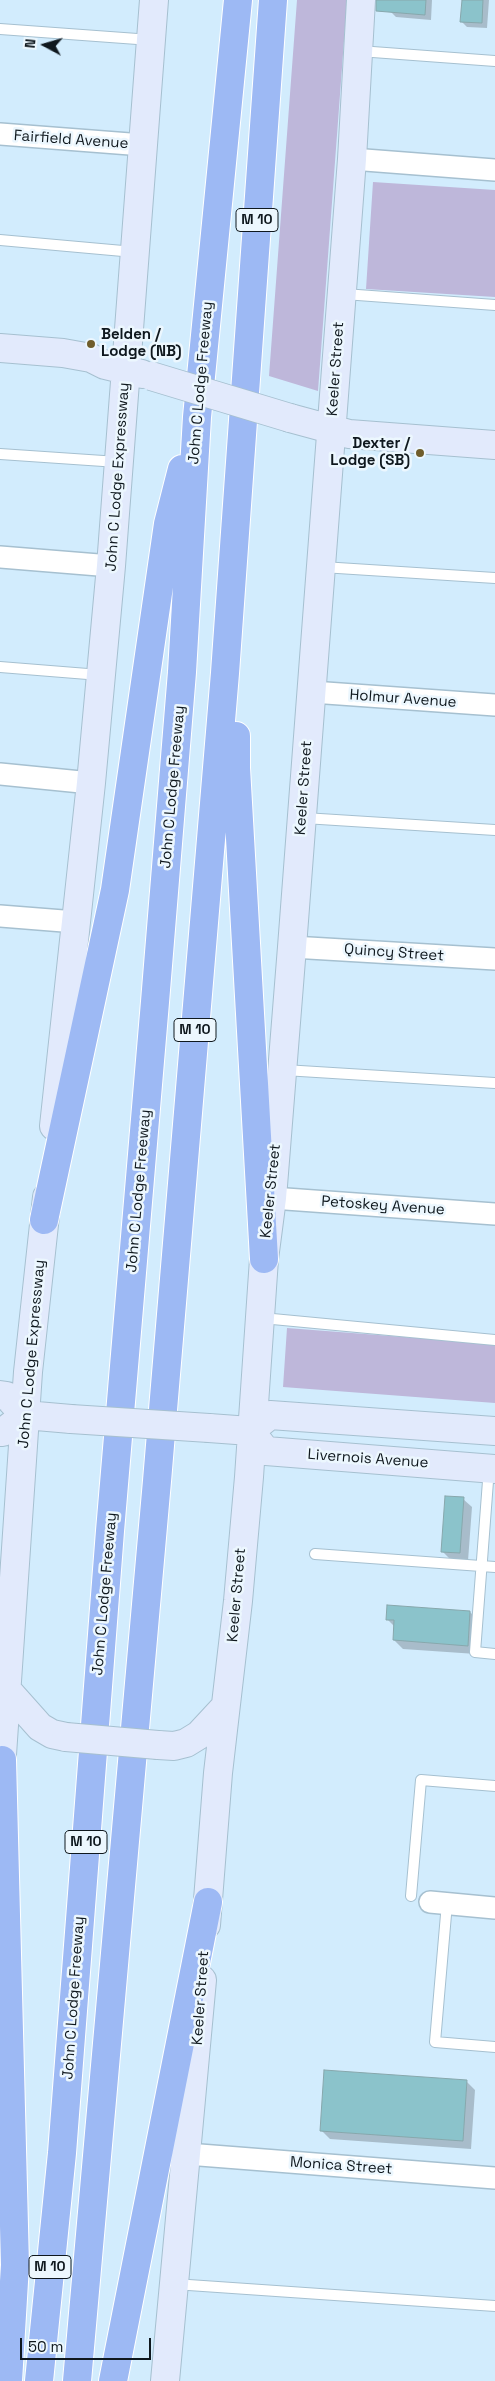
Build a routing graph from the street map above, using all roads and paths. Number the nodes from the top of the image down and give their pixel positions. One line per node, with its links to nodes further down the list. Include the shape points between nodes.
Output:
1 (154, 0): 6 (main road, John C Lodge Expressway)
2 (238, 0): 19 (highway, John C Lodge Freeway / M 10)
3 (273, 0): 27 (highway, M 10)
4 (361, 0): 7 (main road, Keeler Street)
5 (0, 29): 6 (lane)
6 (151, 40): 10 (main road, John C Lodge Expressway)
7 (358, 51): 8 (lane); 11 (main road, Keeler Street)
8 (495, 61)
9 (0, 134): 10 (street, Fairfield Avenue)
10 (143, 145): 14 (main road, John C Lodge Expressway)
11 (352, 159): 12 (street); 15 (main road, Keeler Street)
12 (495, 170)
13 (0, 240): 14 (lane)
14 (135, 252): 18 (main road, John C Lodge Expressway)
15 (342, 294): 16 (lane); 20 (main road, Keeler Street)
16 (495, 305)
17 (0, 348): 18 (main road, via 63,352)
18 (138, 373): 20 (main road, bridge); 23 (main road, John C Lodge Expressway)
19 (197, 417): 45 (highway, via 168,524 115,890); 72 (highway, John C Lodge Freeway / M 10, via 182,672 156,1002 110,1531 62,2153)
20 (332, 429): 21 (main road, via 349,434); 26 (main road, Keeler Street)
21 (495, 445)
22 (0, 454): 23 (lane)
23 (119, 462): 25 (main road, John C Lodge Expressway)
24 (0, 558): 25 (street)
25 (111, 566): 30 (main road, John C Lodge Expressway)
26 (321, 566): 28 (lane); 31 (main road, Keeler Street)
27 (232, 578): 46 (highway, via 237,668 236,768); 73 (highway, M 10, via 158,1471)
28 (495, 578)
29 (0, 667): 30 (lane)
30 (101, 675): 34 (main road, John C Lodge Expressway)
31 (312, 692): 32 (street, Holmur Avenue); 35 (main road, Keeler Street)
32 (495, 705)
33 (0, 774): 34 (street)
34 (91, 783): 38 (main road, John C Lodge Expressway)
35 (302, 818): 36 (lane); 39 (main road, Keeler Street)
36 (495, 830)
37 (0, 916): 38 (street)
38 (76, 922): 45 (main road, John C Lodge Expressway)
39 (292, 947): 40 (street, Quincy Street); 41 (main road, Keeler Street)
40 (495, 960)
41 (282, 1070): 42 (lane); 43 (main road, Keeler Street)
42 (495, 1083)
43 (272, 1198): 44 (street, Petoskey Avenue); 46 (main road, Keeler Street)
44 (495, 1214)
45 (44, 1220): 50 (main road, John C Lodge Expressway)
46 (264, 1259): 47 (main road, Keeler Street)
47 (260, 1318): 48 (lane); 51 (main road, Keeler Street)
48 (495, 1340)
49 (0, 1395): 50 (main road, via 6,1396)
50 (25, 1415): 51 (main road, bridge); 53 (main road); 59 (main road, John C Lodge Expressway)
51 (250, 1431): 52 (main road, via 270,1415); 54 (main road, Livernois Avenue, via 266,1452 437,1464); 60 (main road, Keeler Street, via 238,1601)
52 (495, 1431)
53 (0, 1432)
54 (493, 1460): 56 (lane)
55 (315, 1554): 56 (lane)
56 (482, 1566): 57 (lane); 58 (lane, via 475,1652)
57 (495, 1568)
58 (495, 1654)
59 (7, 1690): 60 (main road, bridge, via 40,1727 52,1734 158,1745 186,1743 199,1735); 61 (main road, John C Lodge Expressway)
60 (225, 1706): 64 (main road, Keeler Street)
61 (1, 1764): 71 (highway, via 15,2265)
62 (495, 1786): 63 (lane, via 421,1780)
63 (429, 1900): 65 (street); 66 (lane, via 435,2042)
64 (208, 1902): 67 (main road, Keeler Street); 74 (highway)
65 (495, 1908)
66 (495, 2047)
67 (187, 2154): 68 (street, Monica Street); 69 (main road, Keeler Street)
68 (495, 2178)
69 (174, 2284): 70 (lane); 75 (main road, Keeler Street)
70 (495, 2306)
71 (8, 2381)
72 (38, 2381)
73 (77, 2381)
74 (113, 2381)
75 (164, 2381)

